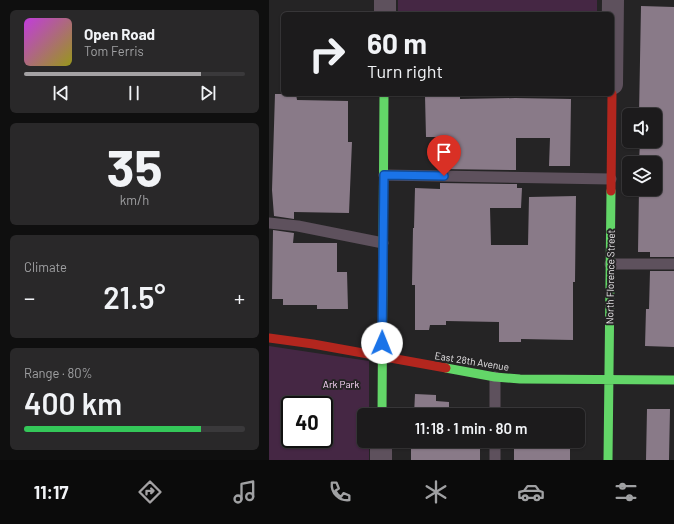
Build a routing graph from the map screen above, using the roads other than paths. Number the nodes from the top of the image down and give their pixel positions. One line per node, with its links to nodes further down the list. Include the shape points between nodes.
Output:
1 (385, 0): 3 (street)
2 (613, 0): 4 (street)
3 (385, 12)
4 (613, 12)
5 (384, 96): 7 (street)
6 (612, 96): 8 (street, North Florence Street)
7 (384, 175): 8 (lane); 10 (street)
8 (611, 178): 11 (street, North Florence Street)
9 (269, 223): 10 (lane, via 298,226)
10 (383, 243): 14 (street)
11 (610, 264): 12 (lane); 16 (street, North Florence Street)
12 (674, 264)
13 (269, 338): 14 (street, East 28th Avenue)
14 (382, 358): 15 (street, East 28th Avenue); 18 (street)
15 (495, 377): 16 (street, East 28th Avenue); 19 (lane)
16 (609, 379): 17 (street, East 28th Avenue); 24 (street, North Florence Street)
17 (674, 380)
18 (382, 408)
19 (495, 408)
20 (381, 448): 22 (street)
21 (495, 448): 23 (lane)
22 (381, 460)
23 (495, 460)
24 (608, 460)

